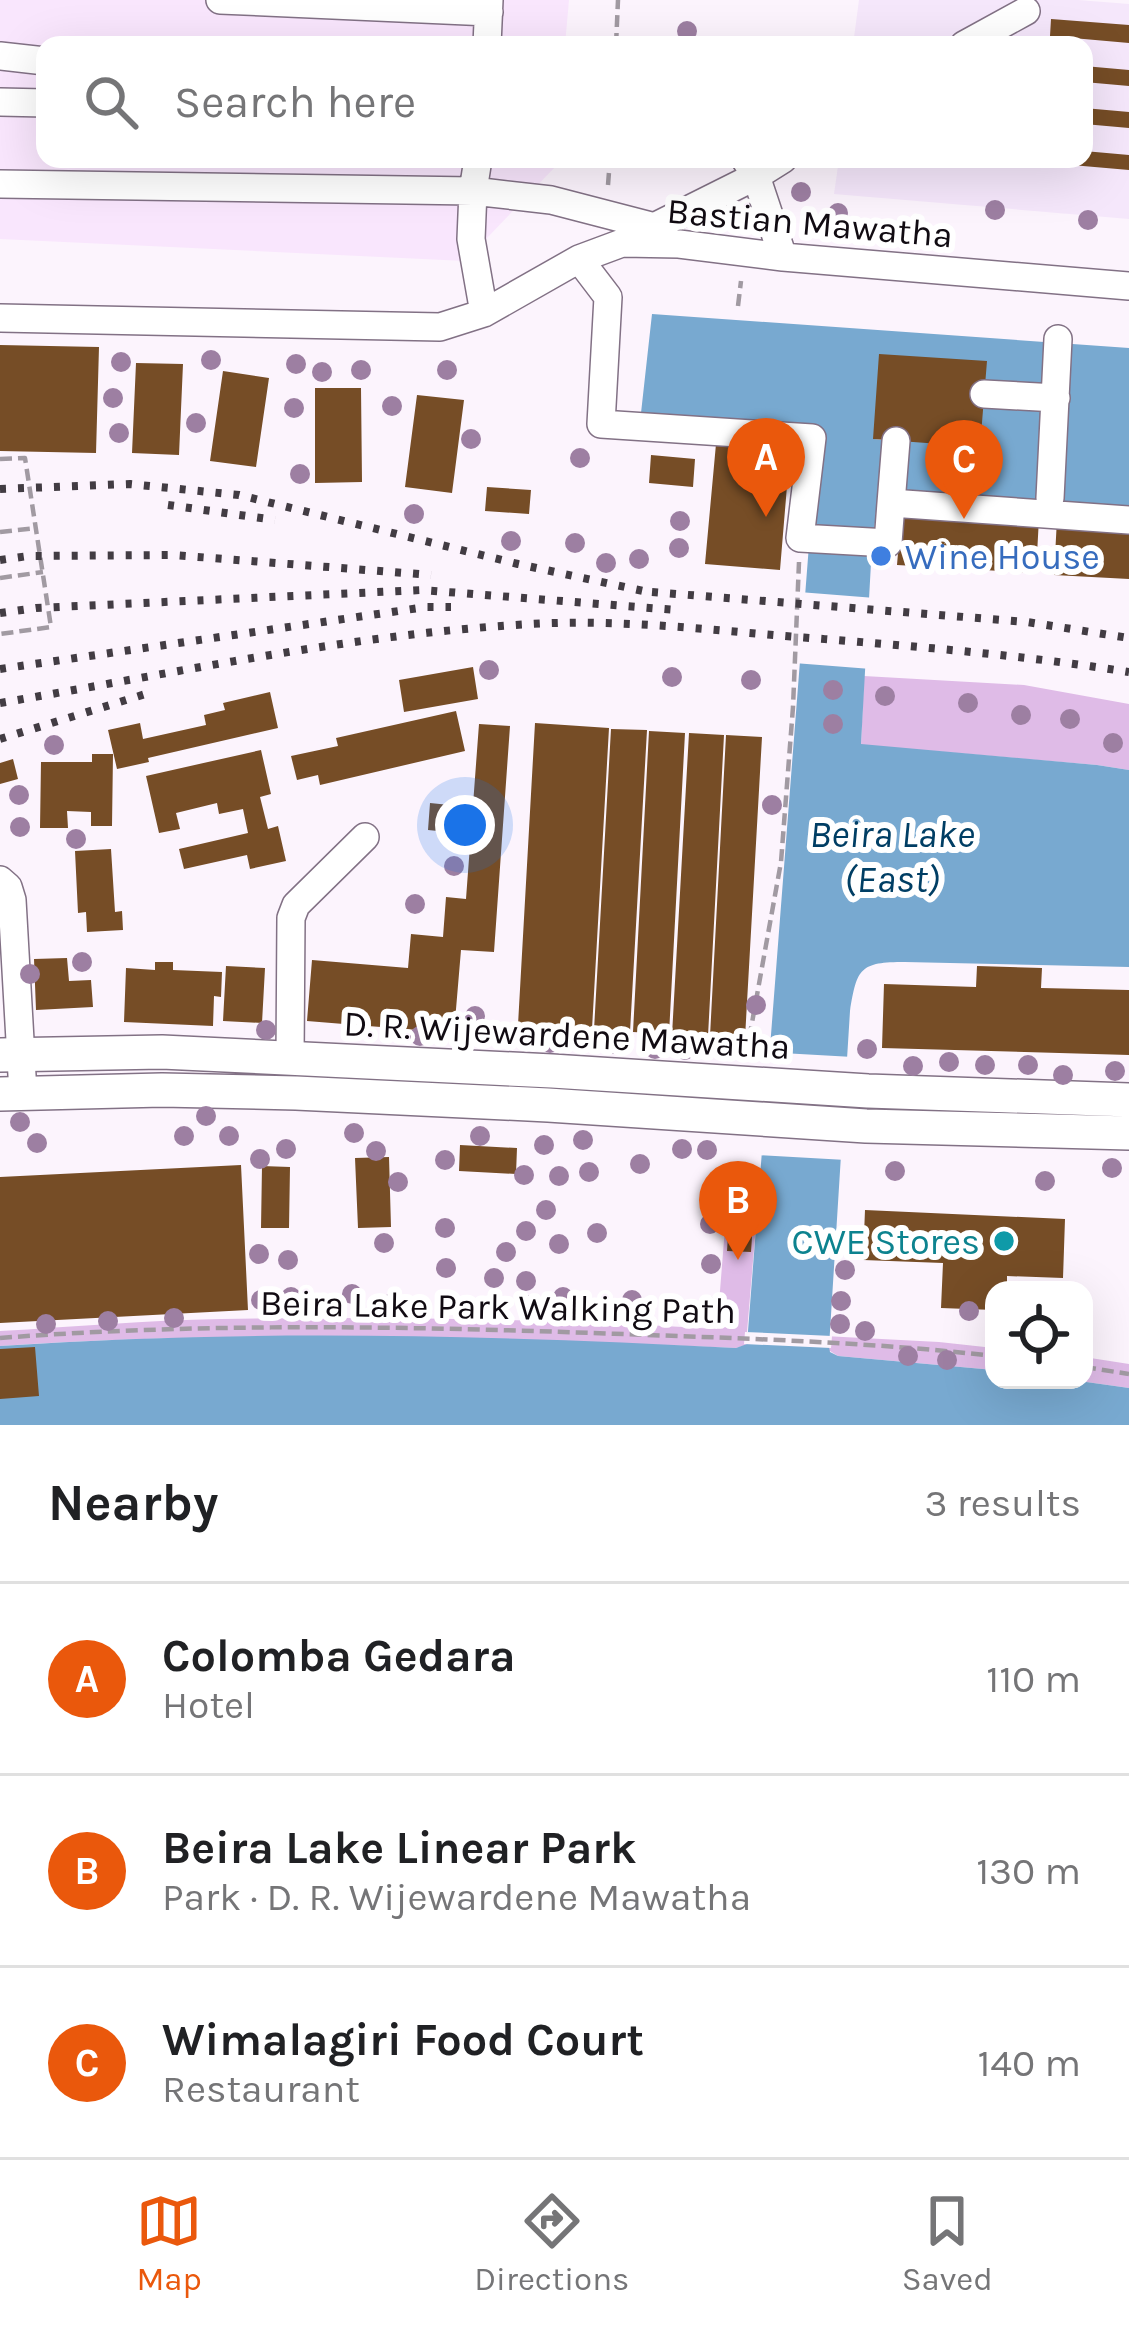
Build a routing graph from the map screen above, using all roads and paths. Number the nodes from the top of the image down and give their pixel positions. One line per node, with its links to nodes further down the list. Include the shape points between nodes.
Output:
1 (618, 0): 6 (path)
2 (220, 1): 3 (street)
3 (489, 6): 5 (street)
4 (1026, 11): 7 (street)
5 (487, 36)
6 (616, 36)
7 (980, 36)
8 (0, 56): 9 (street)
9 (36, 60)
10 (0, 102): 11 (street)
11 (36, 103)
12 (477, 168): 16 (street)
13 (749, 168): 17 (street)
14 (751, 168): 19 (street)
15 (0, 184): 16 (street)
16 (473, 191): 17 (street, via 551,200); 22 (street, via 471,239)
17 (655, 227): 18 (street)
18 (622, 243): 19 (street, Bastian Mawatha); 20 (street, Bastian Mawatha)
19 (783, 257): 21 (street, Bastian Mawatha)
20 (579, 259): 22 (street, Bastian Mawatha); 34 (street, via 608,297 601,424 812,438)
21 (1129, 286)
22 (484, 313): 23 (street, Bastian Mawatha, via 440,327)
23 (0, 319)
24 (1058, 339): 26 (street)
25 (984, 394): 26 (street)
26 (1056, 398): 29 (street)
27 (896, 441): 30 (street)
28 (0, 459): 32 (path, via 25,458)
29 (1049, 498)
30 (891, 503): 31 (street); 34 (street, via 888,543)
31 (1129, 520)
32 (36, 528): 33 (path); 35 (path)
33 (0, 532)
34 (800, 538): 42 (path, via 782,862)
35 (43, 572): 36 (path); 37 (path, via 51,627)
36 (0, 578)
37 (0, 634)
38 (365, 837): 41 (street, via 291,918)
39 (0, 880): 40 (street, via 12,900)
40 (10, 1054): 41 (main road, D. R. Wijewardene Mawatha); 43 (street)
41 (290, 1058): 42 (main road, D. R. Wijewardene Mawatha)
42 (745, 1082): 44 (main road, D. R. Wijewardene Mawatha)
43 (11, 1093): 45 (main road, D. R. Wijewardene Mawatha, via 296,1093)
44 (1129, 1100)
45 (1129, 1133)
46 (0, 1338): 47 (path, Beira Lake Park Walking Path, via 436,1328)
47 (985, 1355)
48 (1093, 1368): 49 (path)
49 (1129, 1374)

